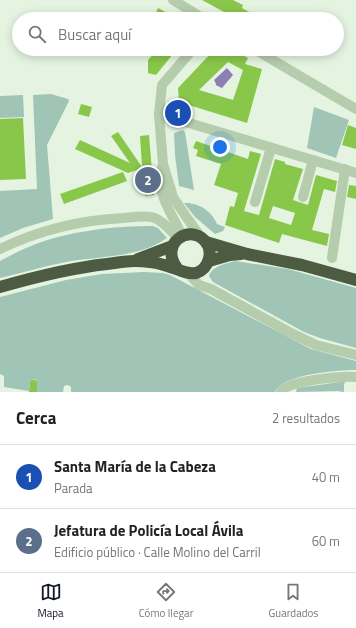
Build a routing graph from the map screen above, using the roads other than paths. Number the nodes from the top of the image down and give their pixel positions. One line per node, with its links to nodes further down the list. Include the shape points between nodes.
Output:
1 (173, 0): 2 (street)
2 (193, 12)
3 (187, 56): 6 (street, via 162,85)
4 (266, 56): 5 (street)
5 (356, 109)
6 (159, 114): 7 (street); 9 (street)
7 (271, 148): 8 (street); 14 (street)
8 (313, 160): 10 (street); 13 (street)
9 (163, 164): 12 (street, via 160,176); 16 (street, via 173,197)
10 (345, 170): 11 (street); 20 (street)
11 (356, 173)
12 (162, 197): 15 (street, via 155,213); 17 (street, via 175,221)
13 (303, 197)
14 (255, 202)
15 (144, 217): 17 (street, via 156,218); 18 (street, via 75,224 18,240)
16 (203, 239): 17 (highway, via 191,234); 19 (highway); 22 (highway, via 210,251)
17 (177, 240): 21 (highway); 23 (highway, via 171,254 173,262)
18 (0, 249)
19 (247, 254): 22 (highway, via 230,255); 24 (highway, via 302,264)
20 (332, 258)
21 (133, 261): 23 (highway, via 156,263); 25 (highway, via 84,267)
22 (206, 265): 23 (highway, via 196,273); 26 (street)
23 (183, 271): 26 (street, via 199,285)
24 (356, 280)
25 (0, 287)
26 (211, 289): 27 (street, via 316,345)
27 (356, 355)
28 (356, 377): 29 (street, via 302,382 285,388)
29 (282, 392)

